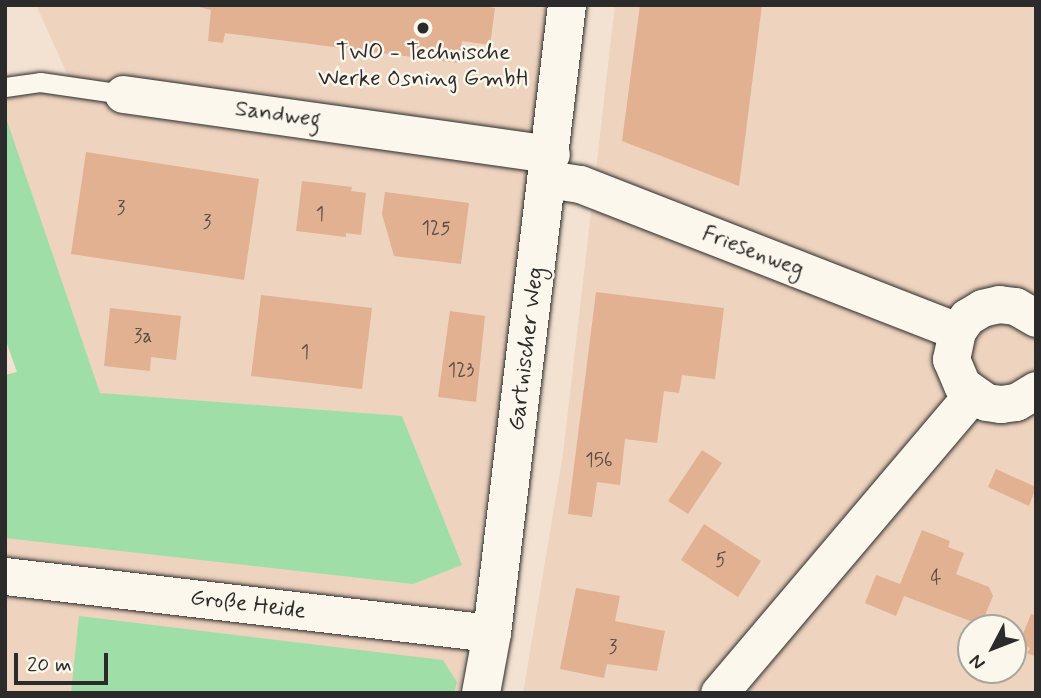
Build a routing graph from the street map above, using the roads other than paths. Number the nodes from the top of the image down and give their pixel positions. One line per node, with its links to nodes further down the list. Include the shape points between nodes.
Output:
1 (567, 5): 4 (street, Gartnischer Weg)
2 (5, 87): 3 (lane, Sandweg, via 40,82)
3 (123, 94): 4 (street, Sandweg)
4 (550, 166): 6 (street, Friesenweg, via 580,184); 10 (street, Gartnischer Weg)
5 (1036, 318): 6 (street, via 1015,306 999,304 982,307)
6 (957, 331): 8 (street, via 953,366)
7 (1036, 390): 8 (street, via 1016,402 1001,404)
8 (972, 395): 12 (street)
9 (5, 576): 10 (street, Große Heide)
10 (492, 633): 11 (street, Gartnischer Weg)
11 (481, 693)
12 (719, 693)

